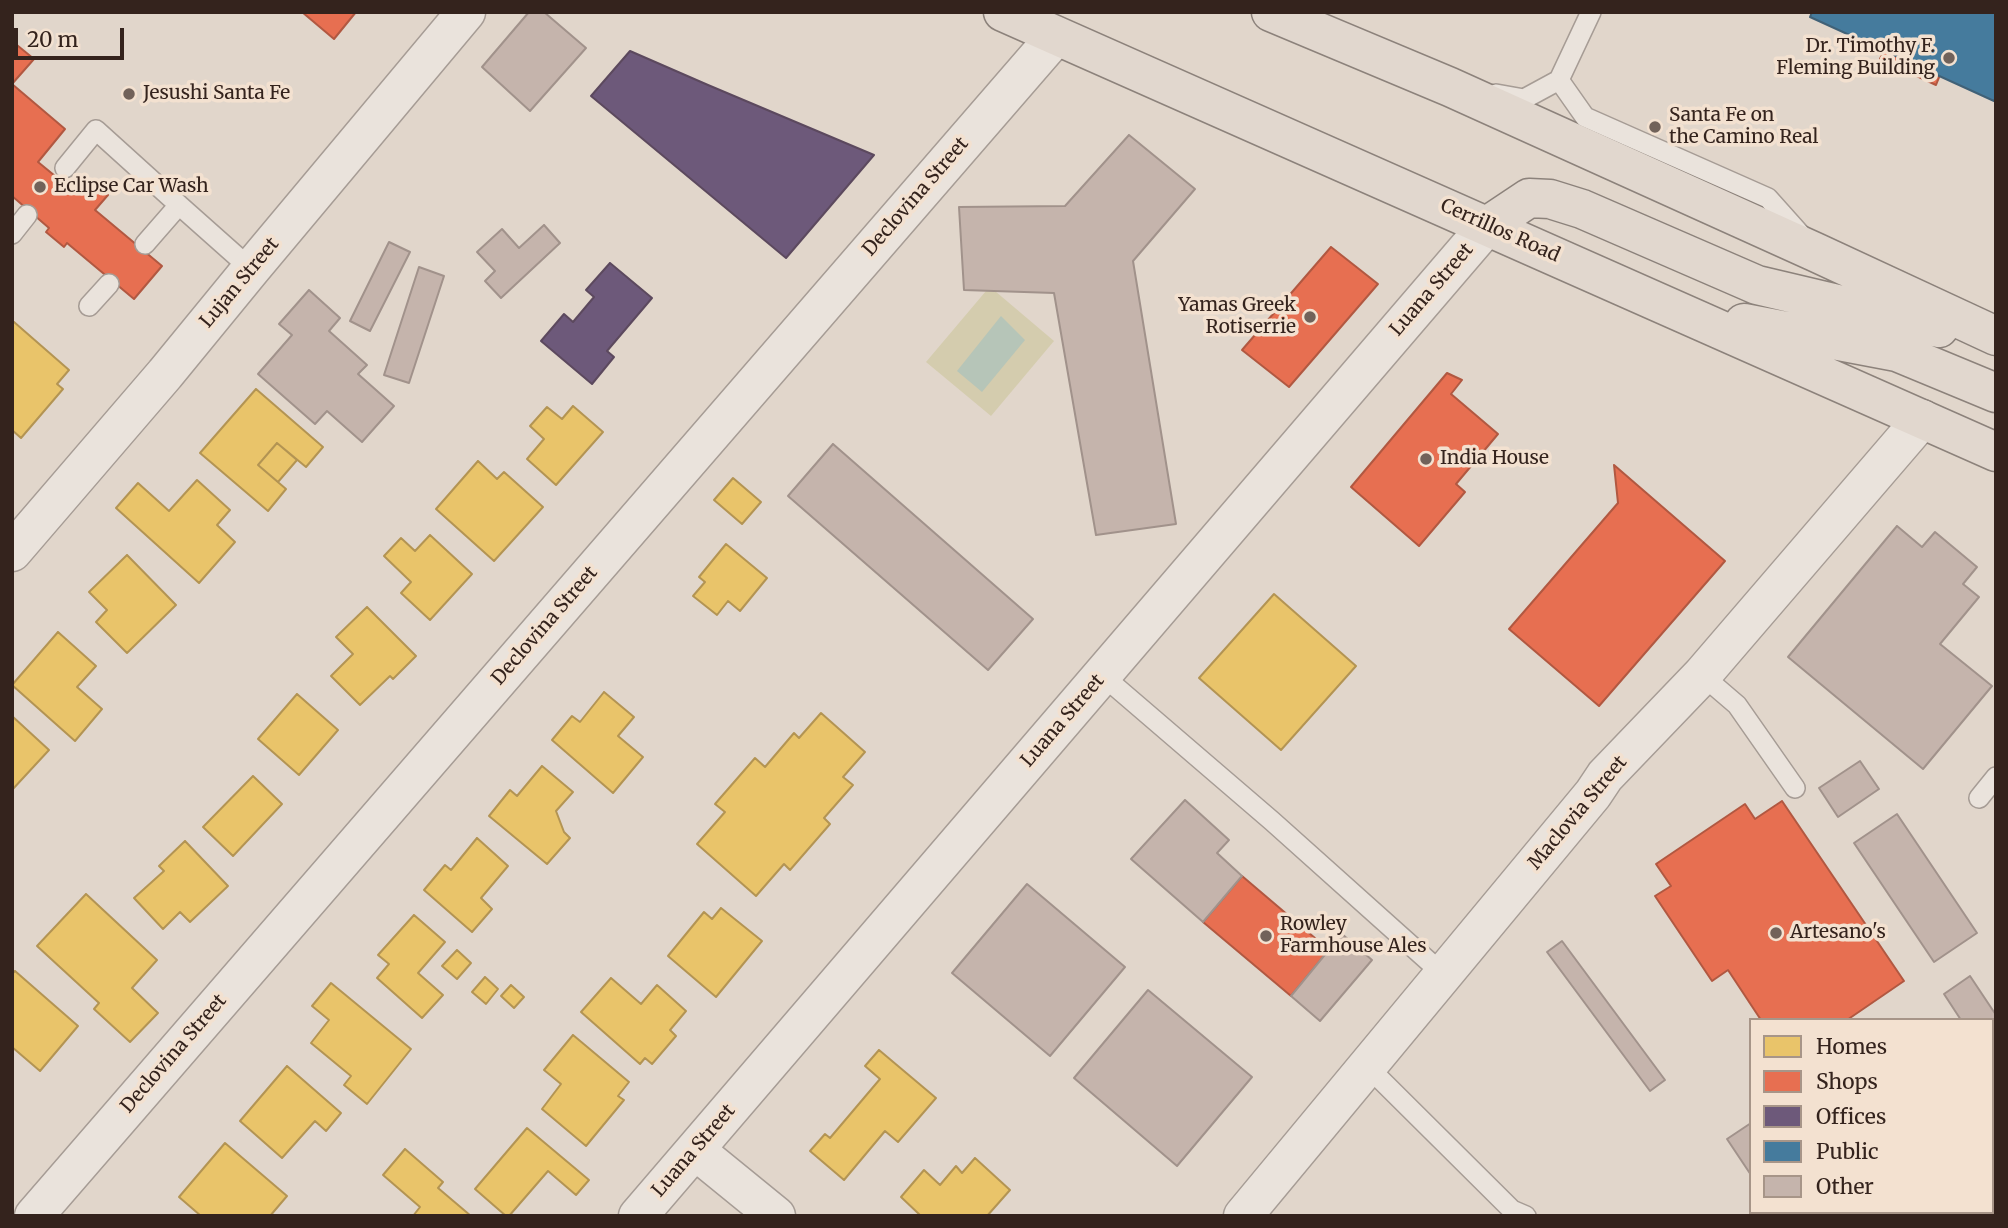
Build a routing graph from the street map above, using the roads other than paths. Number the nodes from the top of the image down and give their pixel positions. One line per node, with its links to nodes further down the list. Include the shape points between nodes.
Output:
1 (466, 12): 15 (street, Lujan Street)
2 (1003, 12): 5 (main road, Cerrillos Road)
3 (1271, 12): 7 (main road)
4 (1591, 12): 6 (lane)
5 (1056, 36): 11 (main road, Cerrillos Road); 32 (street, Declovina Street)
6 (1559, 80): 7 (lane, via 1524,99); 14 (lane, via 1585,117 1768,198)
7 (1450, 87): 14 (main road)
8 (65, 168): 9 (lane, via 96,130)
9 (179, 205): 13 (lane); 15 (lane)
10 (27, 215): 12 (lane)
11 (1488, 226): 18 (main road, Cerrillos Road); 19 (main road, via 1529,198 1550,199 1757,285); 24 (street, Luana Street)
12 (12, 233)
13 (145, 244)
14 (1815, 252): 19 (main road)
15 (251, 268): 23 (street, Lujan Street)
16 (109, 284): 17 (lane)
17 (89, 306)
18 (1680, 312): 20 (main road, via 1897,352); 21 (main road, Cerrillos Road)
19 (1996, 339)
20 (1996, 393)
21 (1922, 419): 22 (main road, Cerrillos Road); 25 (street, Maclovia Street)
22 (1996, 452)
23 (12, 552)
24 (1102, 676): 29 (lane); 31 (street, Luana Street)
25 (1702, 676): 27 (lane, via 1737,705); 29 (street, Maclovia Street, via 1605,776)
26 (1996, 777): 28 (lane)
27 (1795, 788)
28 (1979, 798)
29 (1444, 975): 30 (street, Maclovia Street)
30 (1368, 1067): 35 (street, Maclovia Street); 36 (lane, via 1512,1210)
31 (695, 1150): 33 (street, Luana Street); 34 (street)
32 (34, 1216)
33 (638, 1216)
34 (776, 1216)
35 (1243, 1216)
36 (1526, 1216)

